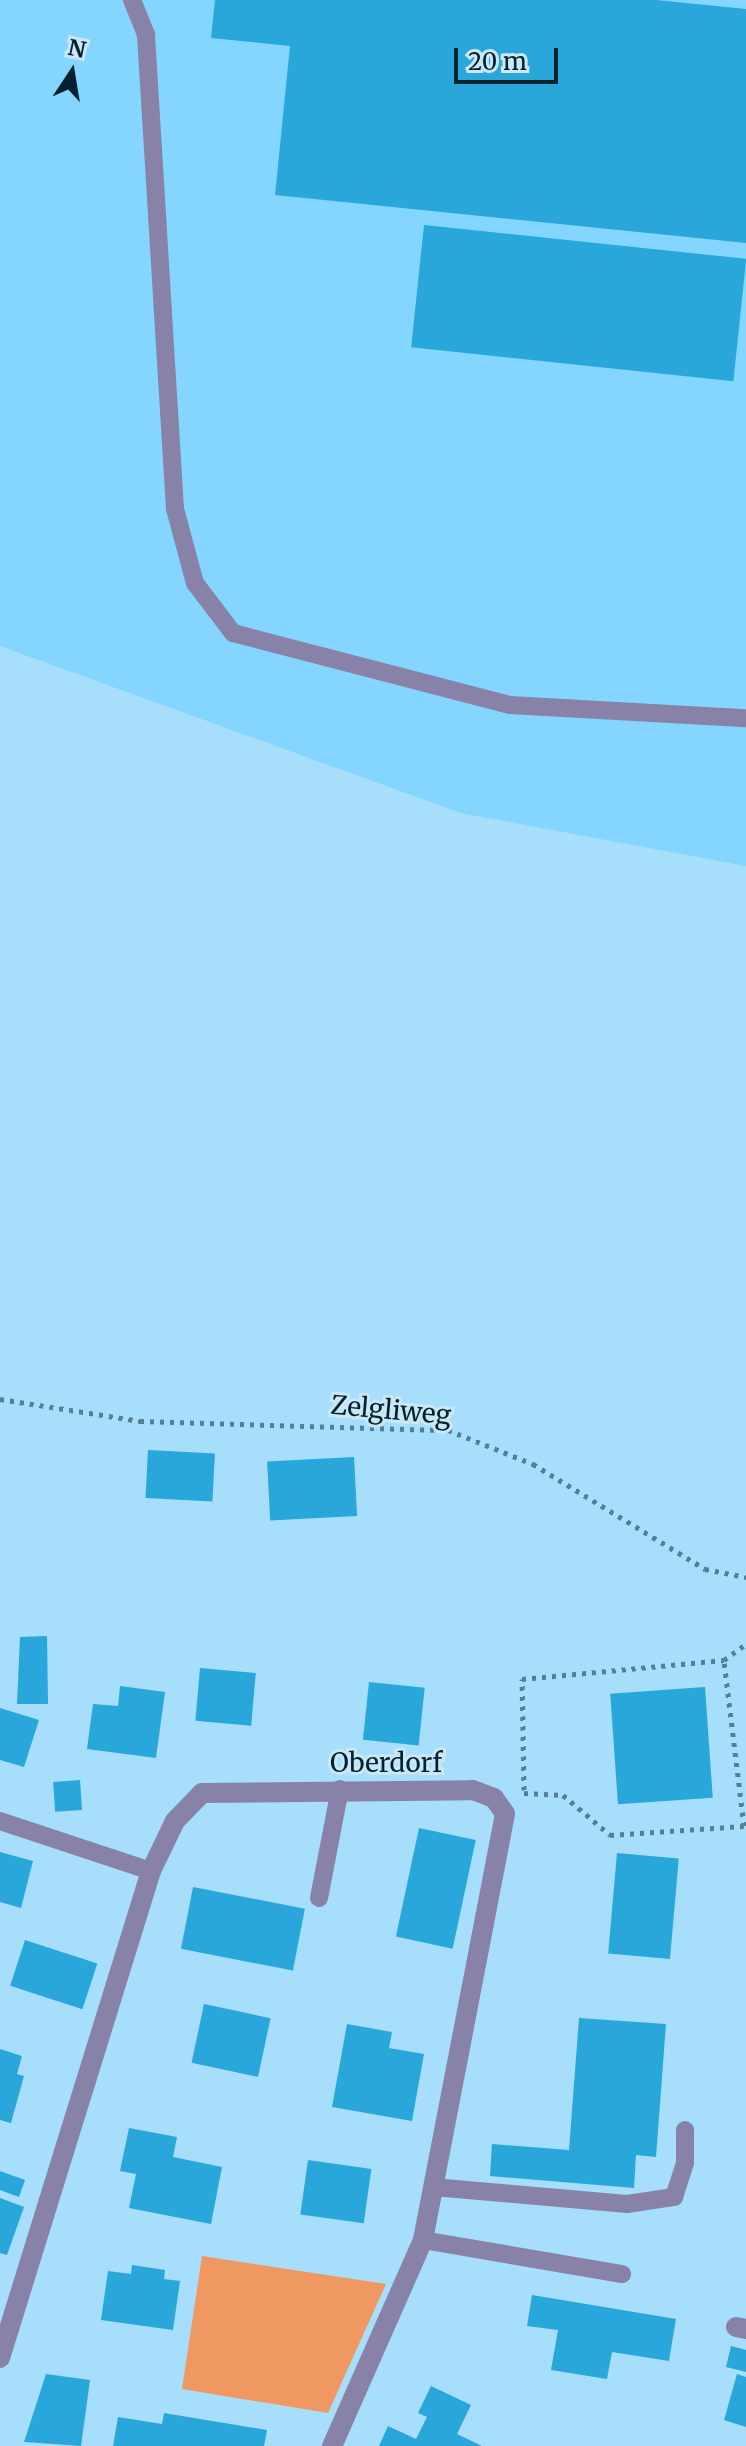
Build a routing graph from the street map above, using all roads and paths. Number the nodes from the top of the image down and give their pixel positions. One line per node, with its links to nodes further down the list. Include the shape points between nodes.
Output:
1 (132, 0): 2 (lane, via 146,35 175,509 195,583 233,633 510,705)
2 (746, 718)
3 (0, 1399): 4 (path, Zelgliweg, via 140,1421 448,1430 533,1464 705,1569)
4 (746, 1577)
5 (746, 1644): 6 (path)
6 (724, 1660): 8 (path, via 522,1679); 8 (path, via 744,1826 610,1835 563,1795)
7 (340, 1789): 11 (street, Oberdorf, via 202,1793 175,1821); 12 (lane); 14 (street, Oberdorf, via 473,1790 494,1798 505,1814)
8 (524, 1793): 9 (path)
9 (524, 1805)
10 (0, 1821): 11 (lane)
11 (151, 1871): 17 (street, Oberdorf)
12 (319, 1898)
13 (685, 2130): 14 (lane, via 685,2163 674,2197 627,2204)
14 (433, 2187): 15 (street, Oberdorf)
15 (423, 2240): 16 (lane); 18 (street, Oberdorf)
16 (622, 2274)
17 (0, 2358)
18 (332, 2446)

